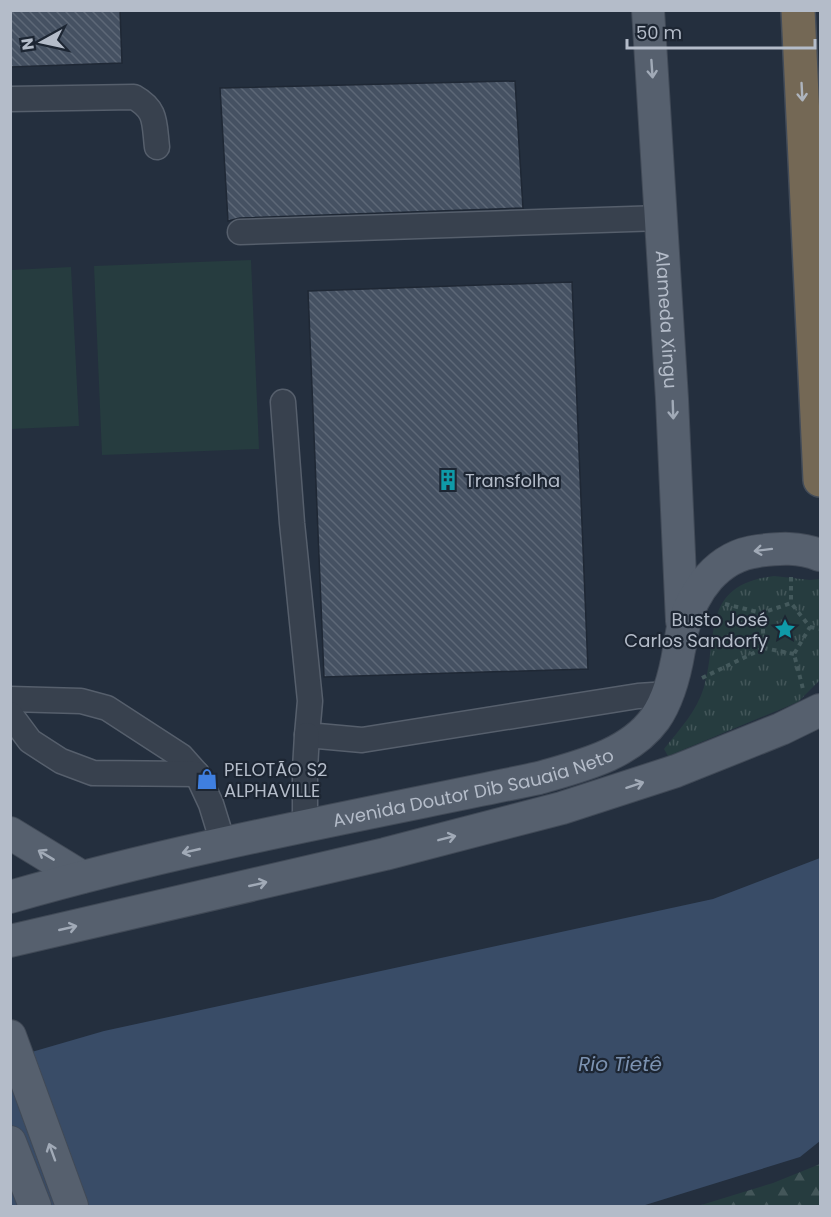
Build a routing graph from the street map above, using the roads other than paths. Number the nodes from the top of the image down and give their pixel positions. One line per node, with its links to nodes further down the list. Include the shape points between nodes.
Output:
1 (648, 10): 5 (main road, Alameda Xingu, one-way to 5)
2 (799, 22): 8 (highway, one-way to 8)
3 (10, 99): 4 (lane, via 134,97 153,114)
4 (157, 147)
5 (662, 218): 6 (lane); 10 (main road, Alameda Xingu, one-way to 10)
6 (240, 232)
7 (283, 402): 15 (lane, via 310,701)
8 (820, 480)
9 (820, 555): 10 (main road, Avenida Doutor Dib Sauaia Neto, one-way to 10, via 790,548 749,552 726,561 695,596)
10 (682, 629): 11 (main road, Avenida Doutor Dib Sauaia Neto)
11 (668, 694): 15 (lane, via 362,740); 17 (main road, Avenida Doutor Dib Sauaia Neto, via 656,718 640,737 582,766)
12 (10, 699): 16 (lane, via 81,701 107,708 181,756)
13 (820, 710): 22 (main road, one-way to 13, via 374,857 562,808 676,771)
14 (10, 714): 16 (lane, via 30,741 61,761 93,773)
15 (307, 735): 17 (lane)
16 (197, 774): 19 (lane)
17 (305, 826): 19 (main road, Avenida Doutor Dib Sauaia Neto)
18 (10, 833): 20 (main road, one-way to 18)
19 (223, 843): 20 (main road, Avenida Doutor Dib Sauaia Neto, one-way to 20)
20 (82, 877): 21 (main road, Avenida Doutor Dib Sauaia Neto)
21 (10, 897)
22 (10, 941)
23 (10, 1036): 26 (main road, one-way to 23)
24 (10, 1142): 25 (main road)
25 (35, 1206)
26 (72, 1206)

